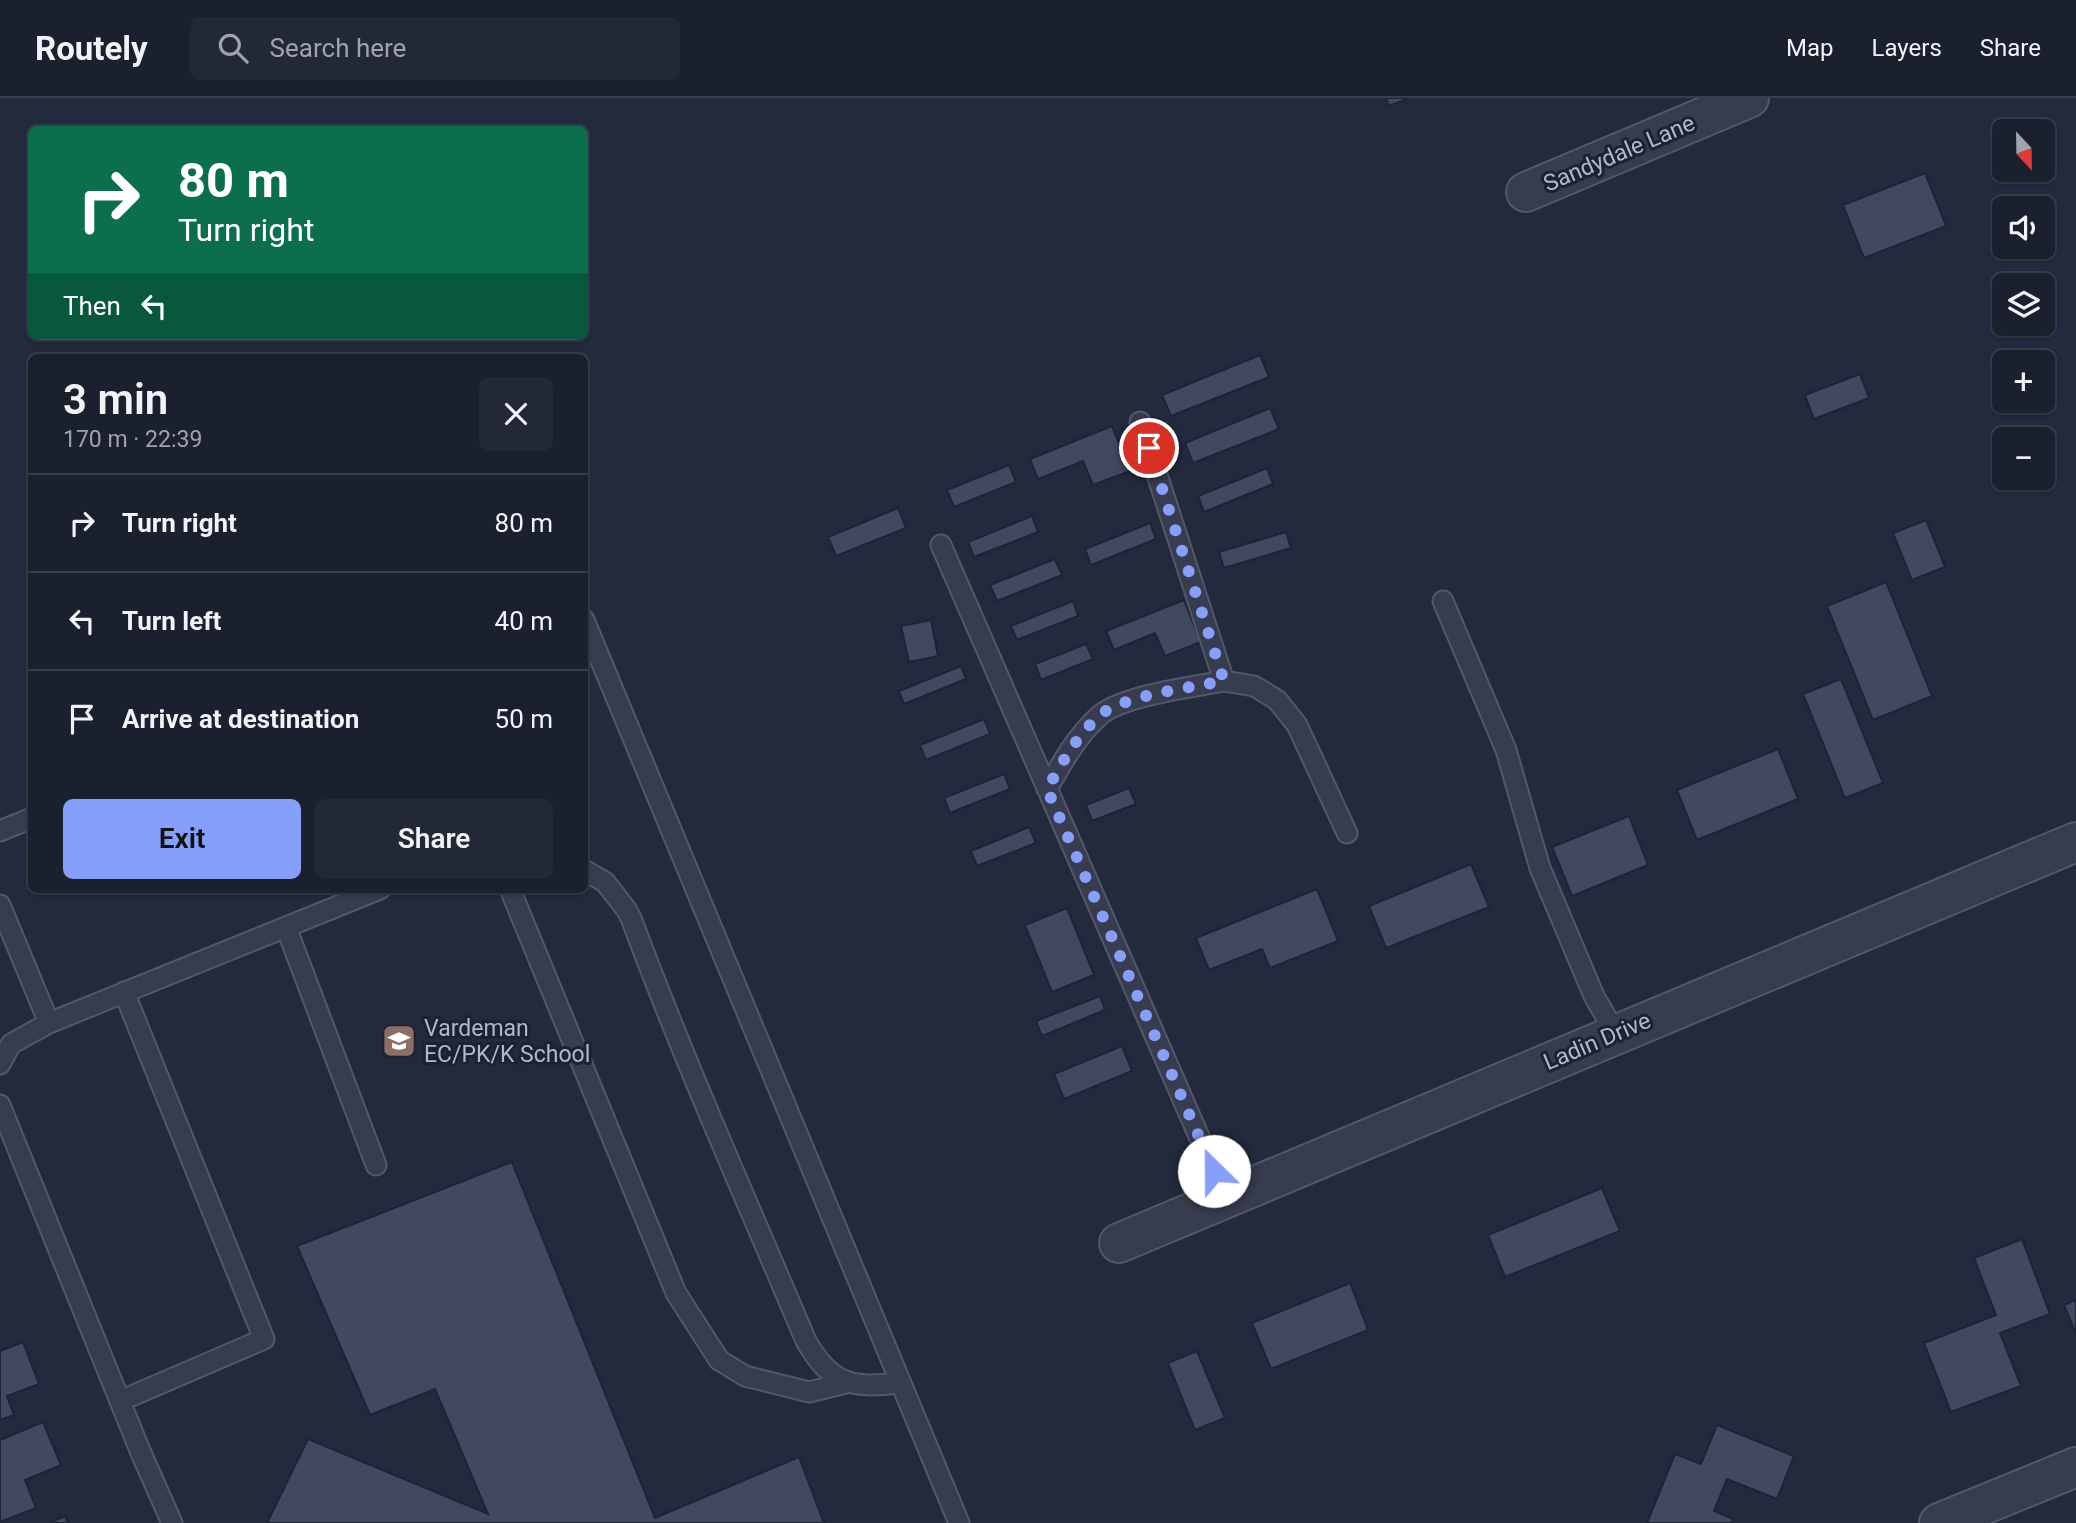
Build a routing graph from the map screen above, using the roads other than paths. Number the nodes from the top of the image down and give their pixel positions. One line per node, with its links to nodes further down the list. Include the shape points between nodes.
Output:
1 (1749, 98): 2 (street, Sandydale Lane)
2 (1526, 192)
3 (1140, 422): 7 (lane)
4 (941, 544): 8 (lane)
5 (1443, 601): 20 (lane, via 1506,750 1540,869 1594,996)
6 (588, 630): 27 (lane)
7 (1224, 681): 8 (lane, via 1132,699 1100,715 1073,744); 11 (lane, via 1254,686 1277,700 1297,724)
8 (1047, 789): 24 (lane)
9 (28, 820): 10 (lane)
10 (0, 831)
11 (1347, 833)
12 (2076, 842): 20 (street, Ladin Drive)
13 (588, 872): 26 (lane, via 605,882 631,918 806,1341 817,1360)
14 (370, 893): 17 (lane)
15 (512, 893): 26 (lane, via 676,1293 719,1360 745,1376 809,1392)
16 (0, 905): 19 (lane)
17 (286, 927): 18 (lane); 23 (lane)
18 (124, 992): 19 (lane); 28 (lane, via 264,1339)
19 (49, 1023): 21 (lane, via 10,1044)
20 (1616, 1034): 24 (street, Ladin Drive)
21 (0, 1064)
22 (0, 1105): 28 (lane)
23 (376, 1165)
24 (1225, 1196): 25 (street, Ladin Drive)
25 (1119, 1242)
26 (846, 1383): 27 (lane, via 867,1387)
27 (900, 1383): 31 (lane)
28 (120, 1401): 30 (lane)
29 (2076, 1467): 32 (street)
30 (172, 1523)
31 (959, 1523)
32 (1939, 1523)

